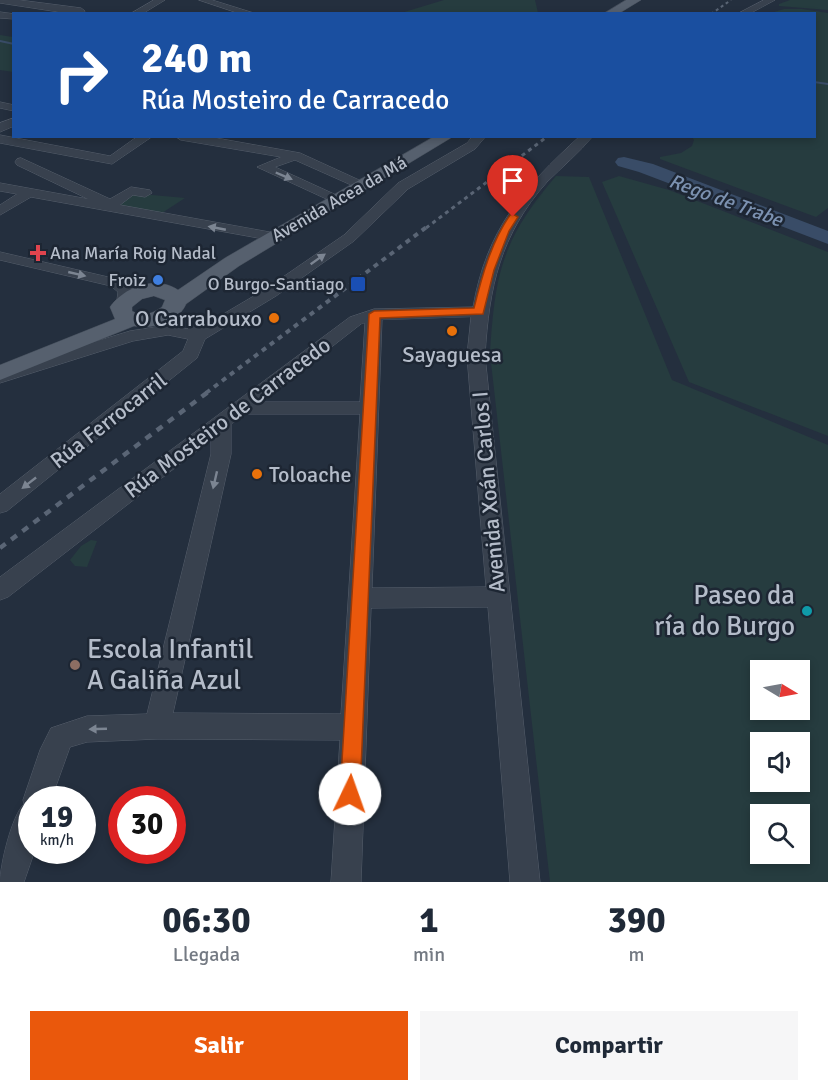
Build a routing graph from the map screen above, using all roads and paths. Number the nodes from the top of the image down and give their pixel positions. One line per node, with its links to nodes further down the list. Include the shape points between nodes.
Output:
1 (0, 0): 6 (street)
2 (161, 0): 7 (street)
3 (204, 0): 8 (street)
4 (635, 0): 9 (main road)
5 (771, 0): 10 (street)
6 (79, 12)
7 (138, 12)
8 (246, 12)
9 (612, 12)
10 (745, 12)
11 (132, 138): 21 (street)
12 (143, 138): 21 (street)
13 (192, 138): 20 (street)
14 (443, 138): 23 (main road, Avenida Acea da Má)
15 (478, 138): 25 (street)
16 (585, 138): 34 (street, Avenida Xoán Carlos I, via 522,204 504,231)
17 (0, 139): 18 (street)
18 (16, 142): 19 (street); 21 (street)
19 (0, 151)
20 (296, 156): 23 (street); 23 (street, one-way to 23, via 262,167)
21 (106, 159)
22 (21, 162): 28 (street, via 105,202)
23 (355, 186): 25 (street); 30 (main road, Avenida Acea da Má)
24 (0, 187): 26 (street)
25 (398, 191): 37 (street, one-way to 25, via 270,293 349,238)
26 (28, 192): 28 (street); 29 (street)
27 (145, 193): 28 (street, via 131,191)
28 (107, 207): 30 (street, one-way to 28)
29 (0, 211)
30 (275, 237): 32 (main road, Avenida Acea da Má)
31 (0, 256): 33 (street, one-way to 33, via 116,283 126,291)
32 (169, 296): 33 (main road, via 138,293); 36 (main road, Avenida Acea da Má, via 171,311)
33 (126, 310): 36 (main road); 38 (main road, via 107,331)
34 (479, 312): 35 (street, Rúa Mosteiro de Carracedo); 44 (street, Avenida Xoán Carlos I, via 476,356)
35 (374, 314): 39 (street, Rúa Mosteiro de Carracedo, via 356,320); 40 (street)
36 (157, 319): 37 (street)
37 (196, 330): 38 (street, via 130,336); 42 (street, Rúa Ferrocarril, one-way to 42, via 191,354)
38 (0, 375)
39 (240, 408): 40 (street); 41 (street, Rúa Mosteiro de Carracedo)
40 (369, 408): 45 (street)
41 (221, 423): 43 (street, Rúa Mosteiro de Carracedo); 46 (street, one-way to 46, via 221,454)
42 (0, 505)
43 (0, 590)
44 (498, 597): 45 (street); 52 (street, Avenida Xoán Carlos I)
45 (359, 598): 47 (street)
46 (157, 726): 47 (street); 48 (street, one-way to 48, via 87,729 61,737)
47 (353, 727): 51 (street)
48 (42, 786)
49 (18, 856): 50 (street)
50 (9, 882)
51 (346, 882)
52 (525, 882)

